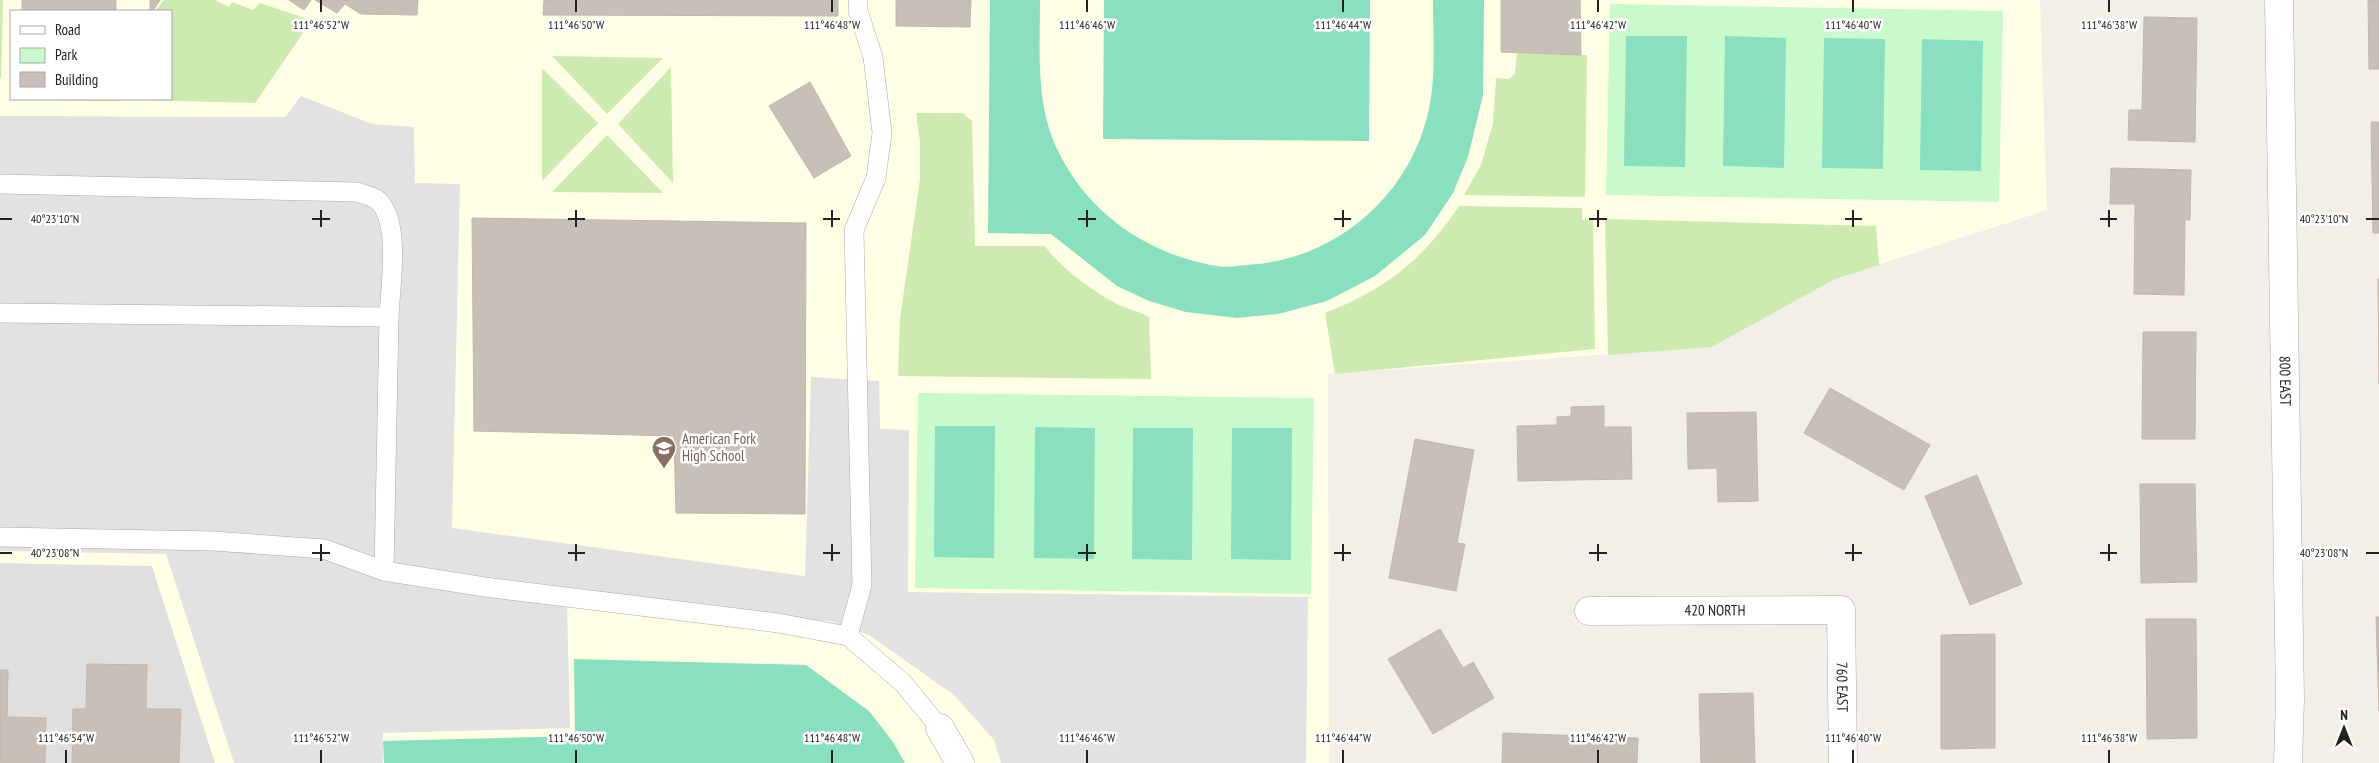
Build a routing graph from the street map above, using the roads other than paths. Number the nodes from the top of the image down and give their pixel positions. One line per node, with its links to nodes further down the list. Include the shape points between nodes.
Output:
1 (858, 0): 10 (lane, via 858,11 873,57 882,133 876,178 854,230 862,585)
2 (2279, 0): 14 (street, 800 EAST, via 2290,699)
3 (0, 184): 5 (lane, via 357,192 376,199 388,216 392,240)
4 (0, 313): 5 (lane)
5 (389, 317): 7 (lane)
6 (0, 536): 7 (lane, via 213,542 324,549)
7 (384, 571): 10 (lane, via 485,587 778,623)
8 (1841, 610): 9 (street, 420 NORTH); 13 (street, 760 EAST)
9 (1589, 611)
10 (848, 636): 11 (lane, via 903,683)
11 (940, 728): 12 (street)
12 (960, 763)
13 (1843, 763)
14 (2288, 763)

